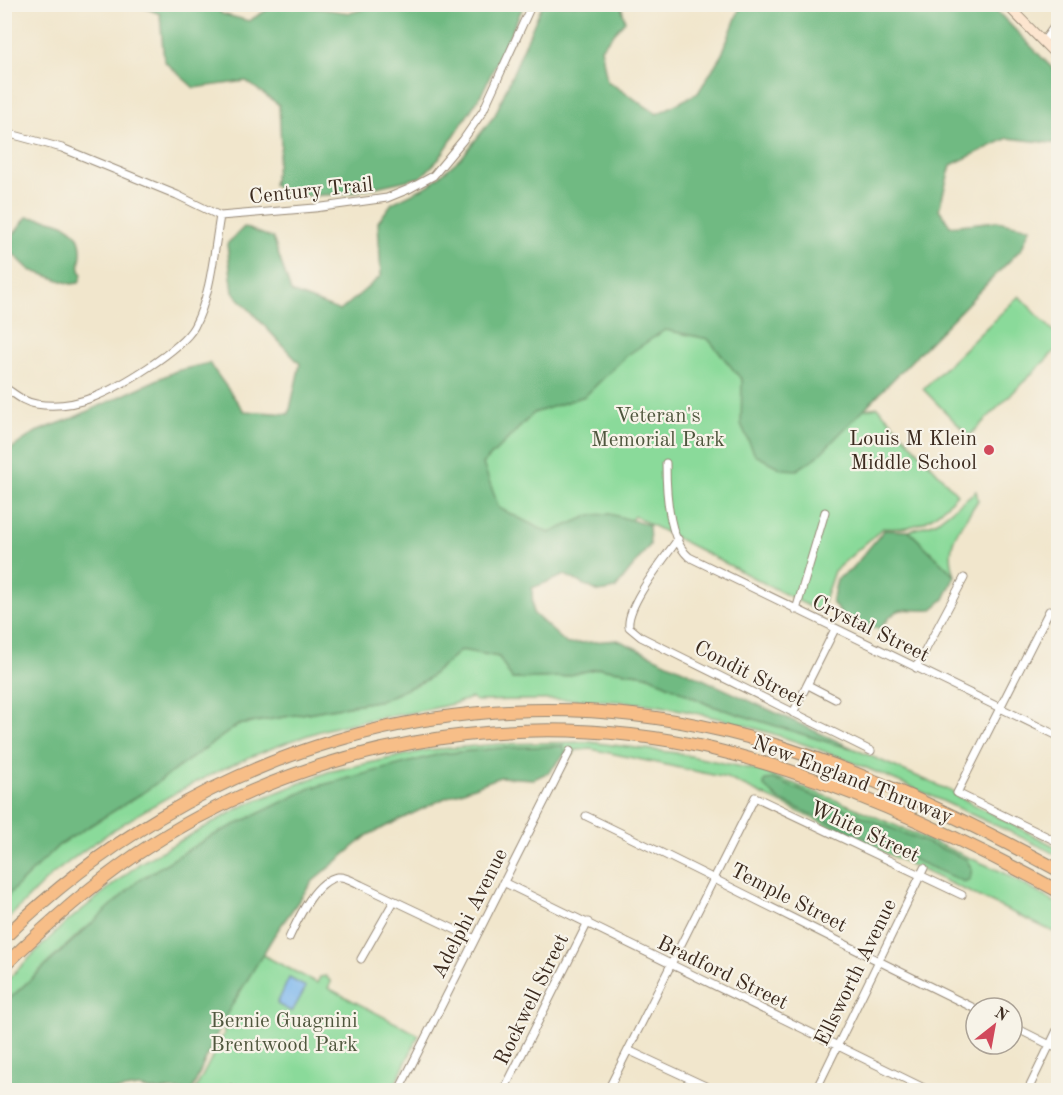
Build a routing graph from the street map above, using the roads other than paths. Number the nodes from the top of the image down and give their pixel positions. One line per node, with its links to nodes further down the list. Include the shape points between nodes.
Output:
1 (532, 4): 7 (street, Century Trail, via 483,111 433,176 387,198)
2 (1006, 4): 4 (street)
3 (1059, 21): 4 (street)
4 (1043, 42): 5 (street)
5 (1059, 57)
6 (4, 134): 7 (street, Century Trail, via 62,148)
7 (220, 216): 8 (street, via 199,316 178,345 95,397 67,404 23,401)
8 (4, 387)
9 (666, 463): 11 (street, via 666,497)
10 (825, 512): 13 (street)
11 (678, 539): 13 (street, Crystal Street, via 689,557); 20 (street, Condit Street, via 641,593 631,614 630,627 641,637)
12 (964, 578): 16 (street)
13 (796, 610): 15 (street, Crystal Street)
14 (1049, 611): 19 (street)
15 (835, 629): 16 (street, Crystal Street); 17 (street)
16 (916, 668): 19 (street, Crystal Street)
17 (808, 685): 18 (street); 20 (street)
18 (835, 699)
19 (1001, 708): 21 (street, Crystal Street); 25 (street, via 957,793)
20 (793, 713): 23 (street, Condit Street)
21 (1059, 736)
22 (570, 751): 29 (street, Adelphi Avenue)
23 (871, 751)
24 (586, 816): 28 (street, Temple Street)
25 (1059, 842)
26 (1059, 870): 34 (highway, New England Thruway, via 892,790 754,739 637,715 559,710 489,712 372,730 314,746 232,778 155,819 105,852)
27 (923, 872): 28 (street, White Street, via 755,797); 31 (street, White Street); 38 (street, Ellsworth Avenue)
28 (714, 877): 38 (street, Temple Street); 39 (street)
29 (503, 882): 33 (street, Bradford Street); 36 (street, Adelphi Avenue)
30 (1059, 891): 40 (highway, New England Thruway, via 899,814 750,759 622,734 503,731 414,742 356,756 298,773 215,809 113,871)
31 (962, 895)
32 (394, 901): 35 (street, via 337,877 310,898); 36 (street); 37 (street)
33 (588, 922): 39 (street, Bradford Street); 49 (street, Rockwell Street)
34 (4, 938)
35 (290, 938)
36 (475, 939): 48 (street, Adelphi Avenue)
37 (361, 959)
38 (879, 962): 41 (street, Temple Street); 45 (street, Ellsworth Avenue)
39 (671, 964): 45 (street, Bradford Street); 47 (street)
40 (4, 966)
41 (964, 1003)
42 (1059, 1028): 44 (street)
43 (1024, 1032): 44 (street)
44 (1050, 1045): 46 (street); 54 (street)
45 (837, 1046): 52 (street, Ellsworth Avenue); 53 (street, Bradford Street)
46 (1059, 1049)
47 (628, 1050): 50 (street); 51 (street)
48 (399, 1090)
49 (504, 1090)
50 (608, 1090)
51 (712, 1090)
52 (816, 1090)
53 (928, 1090)
54 (1028, 1090)

